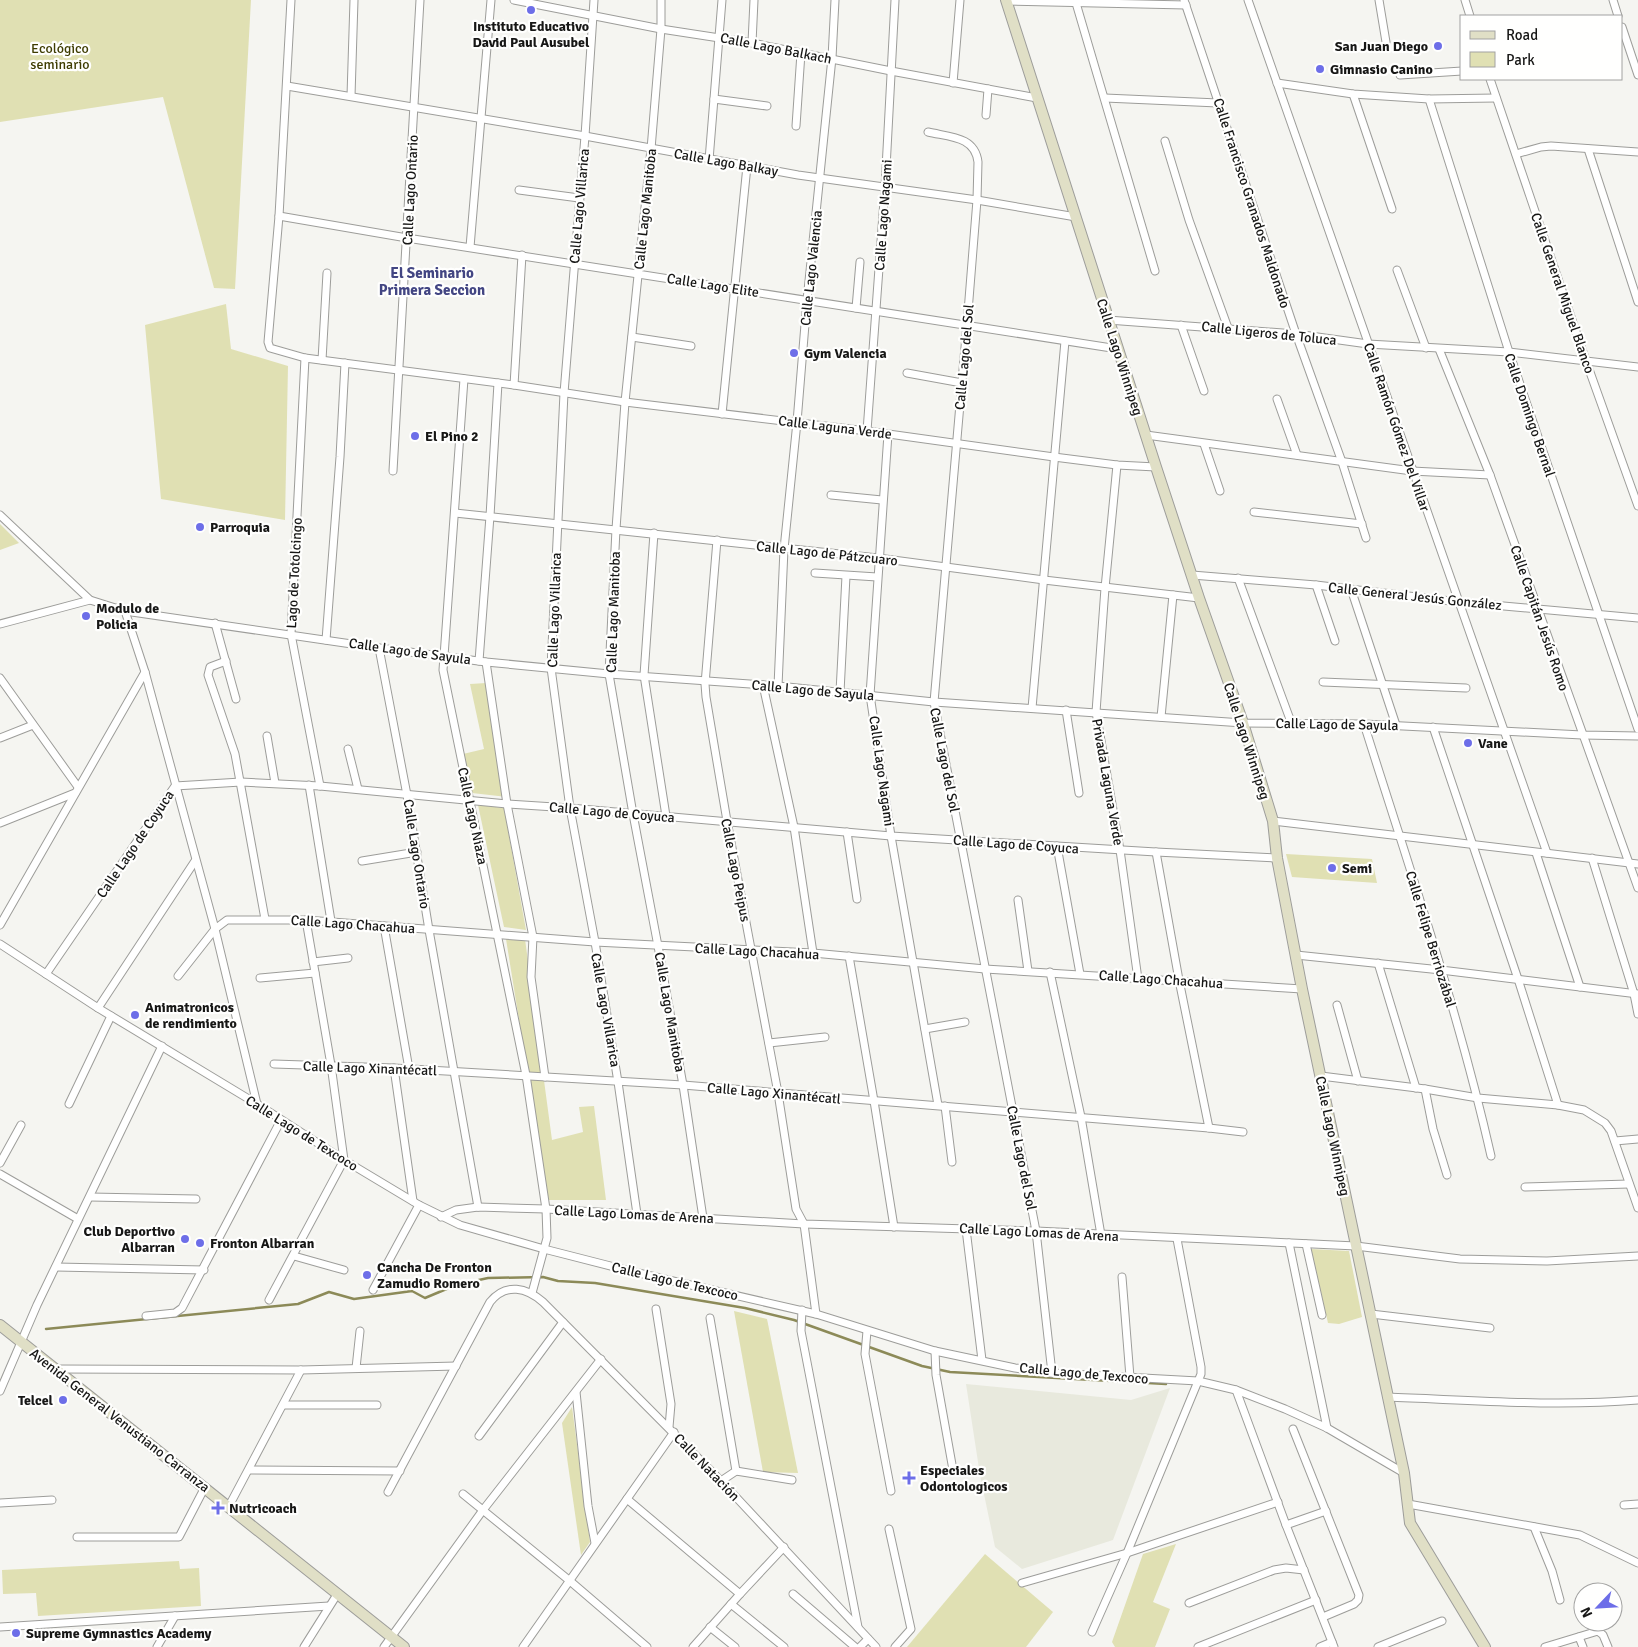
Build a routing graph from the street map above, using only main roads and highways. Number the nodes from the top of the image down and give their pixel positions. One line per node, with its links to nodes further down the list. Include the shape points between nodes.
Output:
1 (1006, 0): 4 (main road, Calle Lago Winnipeg, via 1156,467 1243,723 1272,821 1302,989 1404,1473 1410,1523)
2 (0, 1324): 3 (main road, Avenida General Venustiano Carranza)
3 (404, 1647)
4 (1485, 1647)

